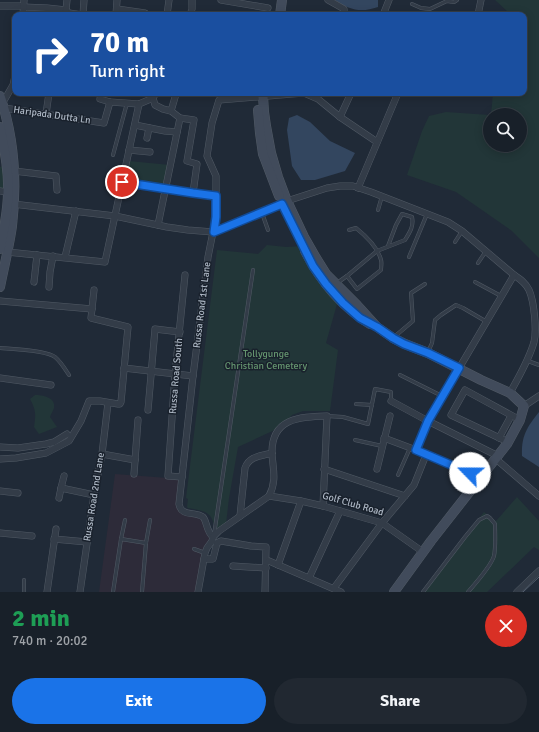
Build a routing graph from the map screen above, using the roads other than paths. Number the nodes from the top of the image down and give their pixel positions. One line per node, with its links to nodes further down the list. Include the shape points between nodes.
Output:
1 (67, 0): 17 (street)
2 (84, 0): 18 (street)
3 (117, 0): 19 (street)
4 (169, 0): 20 (street)
5 (192, 0): 21 (street)
6 (221, 0): 16 (street)
7 (282, 0): 22 (street)
8 (288, 0): 23 (street)
9 (328, 0): 24 (street, via 344,9)
10 (388, 0): 25 (street)
11 (456, 0): 14 (lane, via 447,1 430,10)
12 (481, 0): 26 (street)
13 (24, 4): 15 (street); 17 (street)
14 (412, 4)
15 (0, 6)
16 (268, 8)
17 (66, 10)
18 (83, 12)
19 (116, 12)
20 (167, 12)
21 (191, 12)
22 (280, 12)
23 (287, 12)
24 (344, 12)
25 (384, 12)
26 (479, 12)
27 (12, 87): 41 (street)
28 (49, 96): 45 (street)
29 (100, 96): 40 (street)
30 (153, 96): 43 (street)
31 (155, 96): 44 (street, via 156,105)
32 (175, 96): 44 (street)
33 (218, 96): 39 (street)
34 (253, 96): 39 (street)
35 (261, 96): 66 (street, via 258,115 263,154)
36 (311, 96): 46 (street)
37 (350, 96): 46 (street)
38 (397, 96): 53 (street)
39 (219, 100): 64 (street, Russa Road 1st Lane, via 212,123 207,156 216,176)
40 (110, 102): 42 (street); 45 (street, Haripada Dutta Ln, via 104,122)
41 (2, 103): 45 (street, Haripada Dutta Ln); 48 (street)
42 (127, 103): 43 (street); 56 (lane)
43 (139, 104): 49 (street)
44 (171, 112): 47 (street)
45 (46, 114)
46 (340, 117): 53 (street)
47 (180, 118): 51 (street); 63 (street, via 194,120 187,161 197,164)
48 (3, 123): 57 (street, via 10,140); 62 (street, via 7,168)
49 (135, 125): 50 (street); 54 (street)
50 (149, 128): 51 (street); 52 (street)
51 (178, 132): 60 (street)
52 (147, 138)
53 (377, 142): 59 (street)
54 (129, 150): 55 (street); 58 (street)
55 (150, 152)
56 (113, 154)
57 (14, 171): 61 (street, via 56,176); 67 (street)
58 (122, 182): 60 (street); 73 (street)
59 (358, 188): 65 (street); 66 (street, via 327,188)
60 (166, 189): 63 (street); 74 (street)
61 (57, 190)
62 (4, 192): 70 (street)
63 (193, 193): 64 (street)
64 (216, 196): 78 (street, Russa Road 1st Lane)
65 (382, 196): 68 (lane); 72 (street)
66 (285, 203): 71 (street); 95 (street, via 326,274); 104 (street, via 313,266 326,284 360,318)
67 (13, 204): 69 (street); 80 (street, via 12,228)
68 (378, 210)
69 (76, 211): 73 (street); 86 (street)
70 (3, 212): 80 (street)
71 (262, 213): 75 (lane); 78 (street)
72 (427, 214): 77 (street); 87 (lane)
73 (115, 216): 74 (street); 86 (street, via 105,262)
74 (158, 225): 78 (street)
75 (268, 230)
76 (349, 230): 82 (lane, via 356,228 363,233)
77 (462, 231): 79 (lane); 83 (street)
78 (214, 232): 117 (street, Russa Road 1st Lane, via 208,257)
79 (455, 242)
80 (2, 246): 84 (street); 97 (street)
81 (388, 246): 81 (lane, via 402,214 412,217 412,228 405,240); 82 (lane)
82 (377, 251): 92 (lane); 92 (lane, via 382,261 381,270 357,289)
83 (486, 251): 88 (lane); 91 (street)
84 (37, 255): 85 (street); 93 (street)
85 (53, 256): 86 (street); 98 (street)
86 (64, 257)
87 (409, 257)
88 (478, 263)
89 (252, 270): 174 (lane)
90 (185, 275): 105 (street, Russa Road South)
91 (514, 275): 100 (street); 109 (street, via 523,281 533,302 534,341)
92 (347, 276): 95 (lane)
93 (34, 282)
94 (475, 282): 100 (lane)
95 (336, 284): 104 (street)
96 (425, 284): 106 (lane, via 411,293 413,321)
97 (0, 286)
98 (49, 287)
99 (94, 290): 102 (street)
100 (502, 297): 103 (street)
101 (0, 301): 102 (street)
102 (92, 309): 111 (street, via 91,318 128,327)
103 (487, 322): 108 (lane, via 456,305 435,320); 112 (street)
104 (377, 327): 106 (street)
105 (180, 332): 113 (street, via 155,329); 114 (street, Russa Road South)
106 (393, 338): 108 (street)
107 (0, 348): 115 (lane, via 40,352 55,357)
108 (428, 353): 112 (street)
109 (526, 361): 110 (lane); 120 (street)
110 (539, 366)
111 (124, 368): 113 (street); 124 (street, via 121,402)
112 (459, 368): 120 (street); 121 (street)
113 (151, 371): 114 (street); 128 (street)
114 (176, 374): 117 (street); 154 (street, Russa Road South, via 168,476)
115 (69, 375)
116 (400, 375): 121 (lane)
117 (193, 376): 154 (street, Russa Road 1st Lane)
118 (0, 378): 119 (street)
119 (51, 385)
120 (510, 393): 127 (street)
121 (442, 396): 133 (street)
122 (539, 396): 127 (street)
123 (391, 401): 126 (lane, via 391,392 375,389); 133 (street)
124 (108, 403): 143 (street, Russa Road 2nd Lane); 147 (street, via 90,401 69,441 46,454)
125 (356, 404): 126 (lane)
126 (372, 405): 129 (lane, via 368,424 343,417)
127 (524, 406): 131 (street)
128 (148, 410)
129 (327, 416): 144 (street, via 307,417 285,423 276,432); 149 (street)
130 (390, 416): 135 (street)
131 (516, 418): 136 (street); 136 (street, via 465,390 450,414); 138 (street)
132 (138, 420): 148 (street)
133 (428, 421): 142 (street); 146 (street)
134 (67, 434): 140 (street, via 46,444 18,448)
135 (384, 438): 139 (street); 141 (street)
136 (499, 438): 138 (street)
137 (355, 440): 139 (lane)
138 (508, 442): 146 (street)
139 (382, 446): 150 (street)
140 (0, 447)
141 (410, 448): 142 (street); 153 (lane)
142 (416, 450): 145 (street)
143 (102, 454): 148 (street); 159 (street, Russa Road 2nd Lane)
144 (272, 454): 160 (street, via 274,485); 167 (street, via 251,458 246,464)
145 (426, 455): 155 (street); 161 (street, via 414,485)
146 (497, 457): 155 (street); 162 (street)
147 (0, 459)
148 (135, 460): 151 (street)
149 (324, 469): 161 (street); 165 (street)
150 (377, 469)
151 (134, 474)
152 (64, 476): 156 (street)
153 (398, 476)
154 (182, 477): 174 (street, Russa Road 1st Lane, via 179,508 202,516)
155 (481, 478): 180 (street)
156 (61, 488): 159 (street); 163 (street)
157 (0, 491): 158 (street)
158 (18, 493)
159 (94, 495): 177 (street, Russa Road 2nd Lane)
160 (269, 496): 164 (street, Golf Club Road); 167 (street)
161 (405, 496): 170 (street)
162 (539, 496)
163 (59, 498)
164 (301, 501): 165 (street, Golf Club Road); 183 (street)
165 (323, 506): 166 (street, Golf Club Road)
166 (340, 511): 170 (street, Golf Club Road); 187 (street)
167 (240, 516): 174 (street)
168 (125, 520): 175 (lane)
169 (150, 520): 178 (lane)
170 (382, 523): 180 (street, Golf Club Road); 189 (street)
171 (56, 529): 176 (street)
172 (0, 533): 173 (street)
173 (32, 536)
174 (214, 537): 181 (street)
175 (121, 539): 178 (lane); 193 (lane)
176 (54, 540): 177 (street); 191 (street)
177 (87, 542): 192 (street, Russa Road 2nd Lane)
178 (146, 544): 194 (lane)
179 (194, 549): 181 (lane)
180 (423, 552): 198 (street)
181 (204, 556): 185 (street, via 213,559 217,544 221,541 266,547); 195 (street)
182 (269, 561): 183 (street)
183 (278, 565): 187 (street)
184 (233, 566): 185 (street)
185 (266, 568): 196 (street)
186 (539, 571): 201 (street)
187 (309, 578): 189 (street)
188 (24, 580): 190 (lane)
189 (334, 588): 197 (street)
190 (24, 592)
191 (47, 592)
192 (80, 592)
193 (114, 592)
194 (142, 592)
195 (198, 592)
196 (265, 592)
197 (341, 592)
198 (394, 592)
199 (423, 592): 200 (lane, via 465,537 486,516 495,524 494,557)
200 (468, 592)
201 (517, 592)

